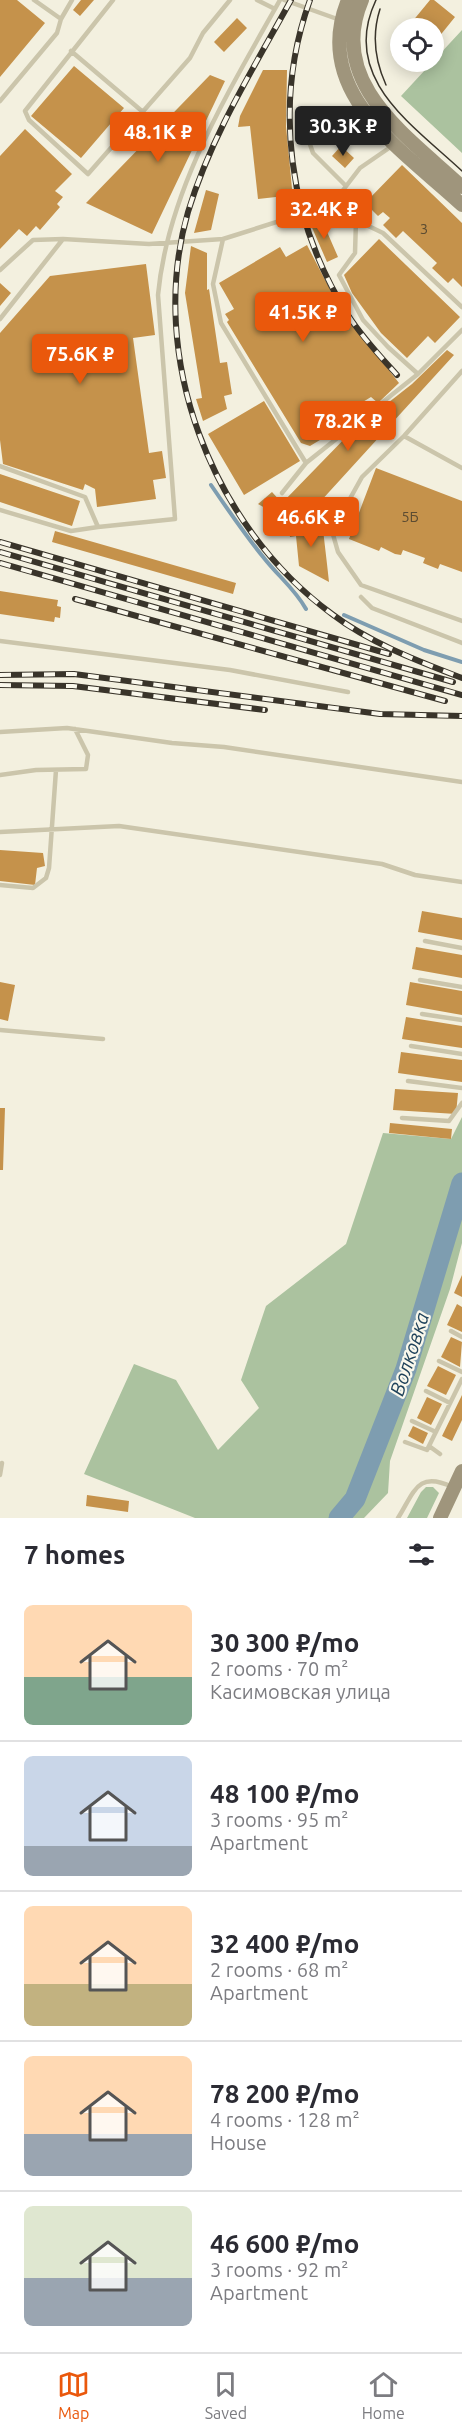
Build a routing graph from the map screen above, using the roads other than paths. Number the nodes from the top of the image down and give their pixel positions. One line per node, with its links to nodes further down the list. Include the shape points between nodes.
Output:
1 (34, 0): 10 (lane)
2 (72, 0): 10 (lane)
3 (113, 0): 12 (lane)
4 (230, 0): 14 (lane, via 203,33 190,58)
5 (258, 0): 9 (lane)
6 (282, 0): 9 (lane); 11 (lane)
7 (348, 0): 11 (main road)
8 (362, 0): 11 (main road)
9 (275, 9): 24 (lane, via 231,86 193,170)
10 (61, 19): 13 (lane, via 57,33)
11 (348, 22): 16 (main road, via 361,80)
12 (71, 51): 14 (lane); 14 (lane, via 25,111 29,120 87,174)
13 (0, 101)
14 (142, 112)
15 (306, 133): 17 (lane, via 313,153)
16 (400, 138): 17 (lane, via 360,168); 18 (main road); 20 (main road)
17 (345, 185): 19 (lane)
18 (462, 187)
19 (337, 198): 21 (lane); 23 (lane, via 308,212)
20 (462, 205)
21 (356, 220): 26 (lane, via 383,233); 30 (lane, via 354,253 339,275 363,320)
22 (63, 239): 24 (lane); 25 (lane, via 33,240); 27 (lane)
23 (223, 239): 24 (lane); 32 (lane, via 213,284 221,323)
24 (167, 242): 37 (lane, via 158,295 175,519)
25 (0, 270)
26 (462, 307)
27 (0, 319)
28 (462, 330): 30 (lane)
29 (462, 371): 31 (lane)
30 (418, 374): 32 (lane)
31 (404, 436): 34 (lane); 39 (lane, via 362,477 332,531 338,552 361,585)
32 (306, 463): 35 (lane)
33 (0, 466): 37 (lane, via 85,497)
34 (462, 468)
35 (282, 493)
36 (0, 510): 37 (lane, via 71,531)
37 (98, 527)
38 (361, 597): 41 (lane, via 372,608)
39 (462, 621)
40 (0, 641): 42 (lane, via 230,670)
41 (462, 643)
42 (348, 692)
43 (75, 729): 44 (lane); 45 (lane, via 88,755 86,769); 47 (lane)
44 (0, 732)
45 (56, 770): 46 (lane); 48 (lane)
46 (0, 775)
47 (462, 782)
48 (51, 828): 49 (lane); 50 (lane, via 119,826 382,864 415,875); 51 (lane, via 49,868 40,885)
49 (0, 832)
50 (462, 882)
51 (0, 885)
52 (425, 941): 53 (lane)
53 (462, 948)
54 (420, 980): 55 (lane)
55 (462, 987)
56 (422, 1014): 57 (lane)
57 (462, 1020)
58 (0, 1030): 59 (lane)
59 (103, 1039)
60 (411, 1046): 61 (lane)
61 (462, 1054)
62 (408, 1081): 63 (lane)
63 (462, 1088)
64 (462, 1103): 65 (lane, via 449,1121)
65 (402, 1118)
66 (451, 1331): 67 (lane)
67 (462, 1337)
68 (439, 1361): 69 (lane)
69 (462, 1372)
70 (462, 1379): 72 (lane)
71 (426, 1391): 72 (lane)
72 (450, 1404): 74 (lane)
73 (412, 1420): 74 (lane)
74 (436, 1432): 76 (lane)
75 (405, 1442): 76 (lane, via 427,1450)
76 (429, 1446): 77 (lane)
77 (440, 1454)
78 (2, 1463): 80 (lane)
79 (462, 1472): 81 (main road)
80 (0, 1475)
81 (454, 1488): 82 (lane, via 425,1481 417,1486); 83 (main road)
82 (398, 1518)
83 (440, 1518)

